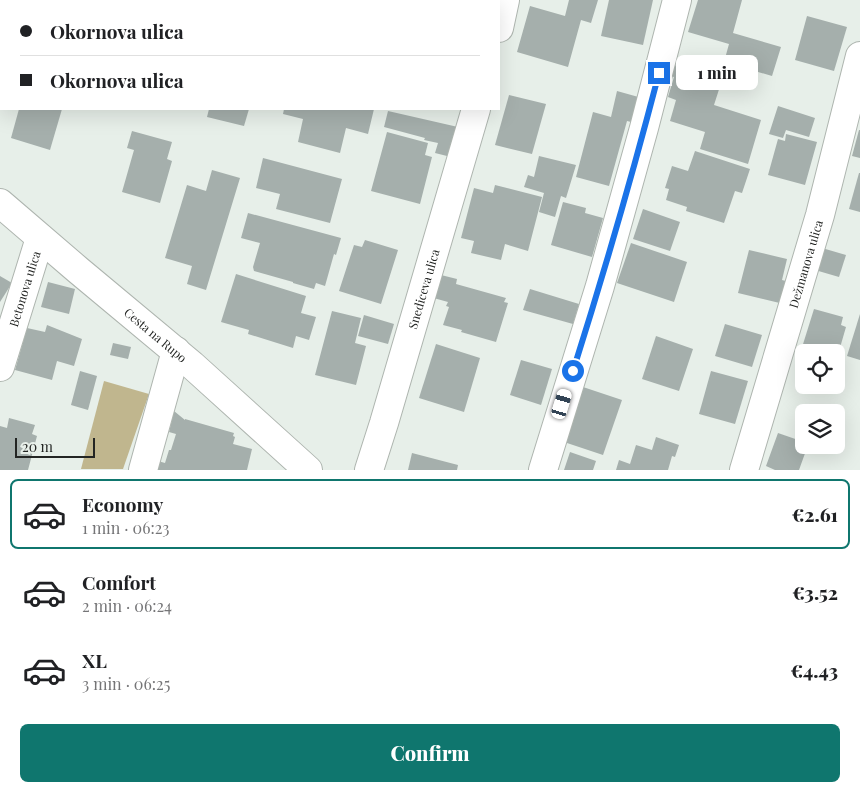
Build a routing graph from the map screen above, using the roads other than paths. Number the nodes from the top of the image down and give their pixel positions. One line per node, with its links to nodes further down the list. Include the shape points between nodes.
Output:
1 (505, 0): 3 (street)
2 (677, 0): 13 (street, via 600,286)
3 (500, 23)
4 (860, 56): 14 (street, Dežmanova ulica, via 820,215)
5 (476, 110): 12 (street, Snediceva ulica)
6 (0, 203): 7 (street, Cesta na Rupo)
7 (40, 238): 8 (street, Cesta na Rupo); 9 (street, Betonova ulica)
8 (176, 351): 10 (street); 11 (street, Cesta na Rupo)
9 (0, 367)
10 (142, 470)
11 (308, 470)
12 (369, 470)
13 (543, 470)
14 (744, 470)

